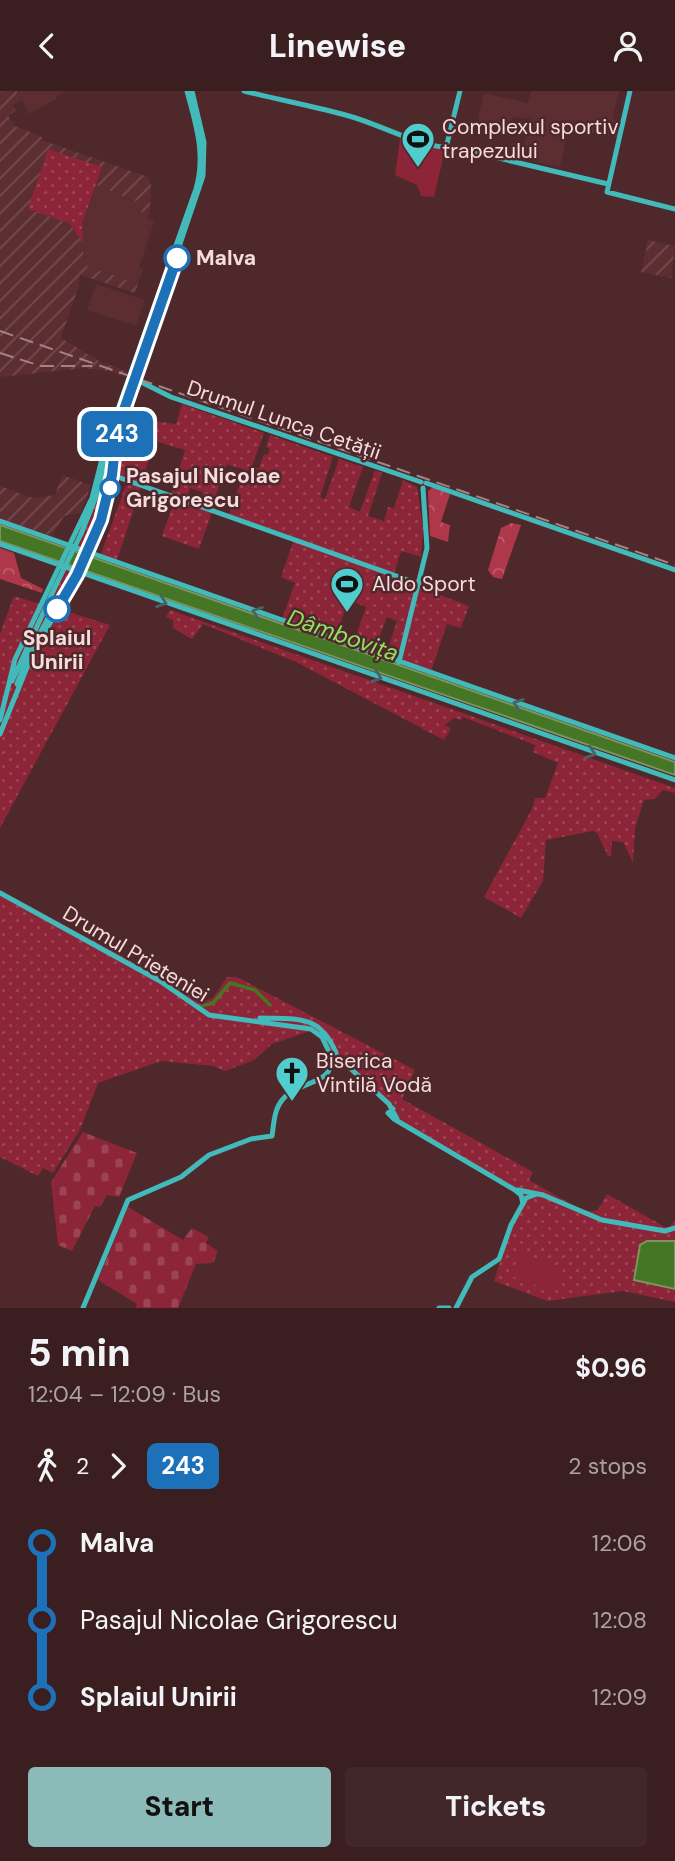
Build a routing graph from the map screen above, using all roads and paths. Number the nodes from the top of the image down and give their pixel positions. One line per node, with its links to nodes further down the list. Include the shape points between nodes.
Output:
1 (189, 91): 8 (street, via 203,165)
2 (244, 91): 5 (street, via 349,116)
3 (460, 91): 5 (street)
4 (631, 91): 6 (street)
5 (446, 148): 6 (street)
6 (608, 184): 7 (street, via 607,192)
7 (675, 209)
8 (171, 267): 9 (street); 10 (street)
9 (135, 377): 10 (street); 12 (street, Drumul Lunca Cetății, via 155,384 166,395)
10 (115, 429): 11 (street); 14 (street, via 97,494); 15 (street)
11 (112, 475): 15 (street); 27 (street)
12 (424, 487): 23 (street, Drumul Lunca Cetății, via 438,485); 27 (street, via 428,539)
13 (0, 521): 16 (street)
14 (79, 532): 16 (street); 18 (street); 26 (street, bridge)
15 (92, 538): 19 (street); 20 (street); 28 (street, bridge)
16 (55, 540): 18 (street)
17 (0, 544): 21 (street)
18 (68, 545): 19 (street); 22 (street)
19 (88, 552): 20 (street); 24 (street)
20 (102, 557): 29 (street, one-way to 20)
21 (45, 561): 22 (street); 26 (street)
22 (58, 566): 24 (street); 26 (street)
23 (675, 570)
24 (78, 573): 25 (street); 28 (street)
25 (97, 580): 28 (street, via 80,578); 34 (street, one-way to 34)
26 (54, 582): 30 (street, via 19,660)
27 (419, 584): 29 (street)
28 (68, 587): 30 (street, via 29,654)
29 (399, 662): 33 (street, one-way to 29)
30 (7, 706): 31 (street); 32 (street)
31 (0, 720)
32 (0, 734)
33 (675, 758)
34 (675, 780)
35 (0, 893): 36 (street, Drumul Prieteniei, via 160,981 205,1013 236,1019 308,1021 324,1031)
36 (335, 1056): 37 (street, Drumul Prieteniei, via 384,1101 402,1125); 39 (street, via 321,1079 283,1099 276,1110 272,1136 206,1156 181,1177 128,1200)
37 (524, 1196): 38 (street, via 541,1194 598,1219 664,1231); 42 (street, via 499,1259 472,1277)
38 (675, 1228)
39 (83, 1308)
40 (439, 1308): 41 (street)
41 (449, 1308)
42 (456, 1308)

